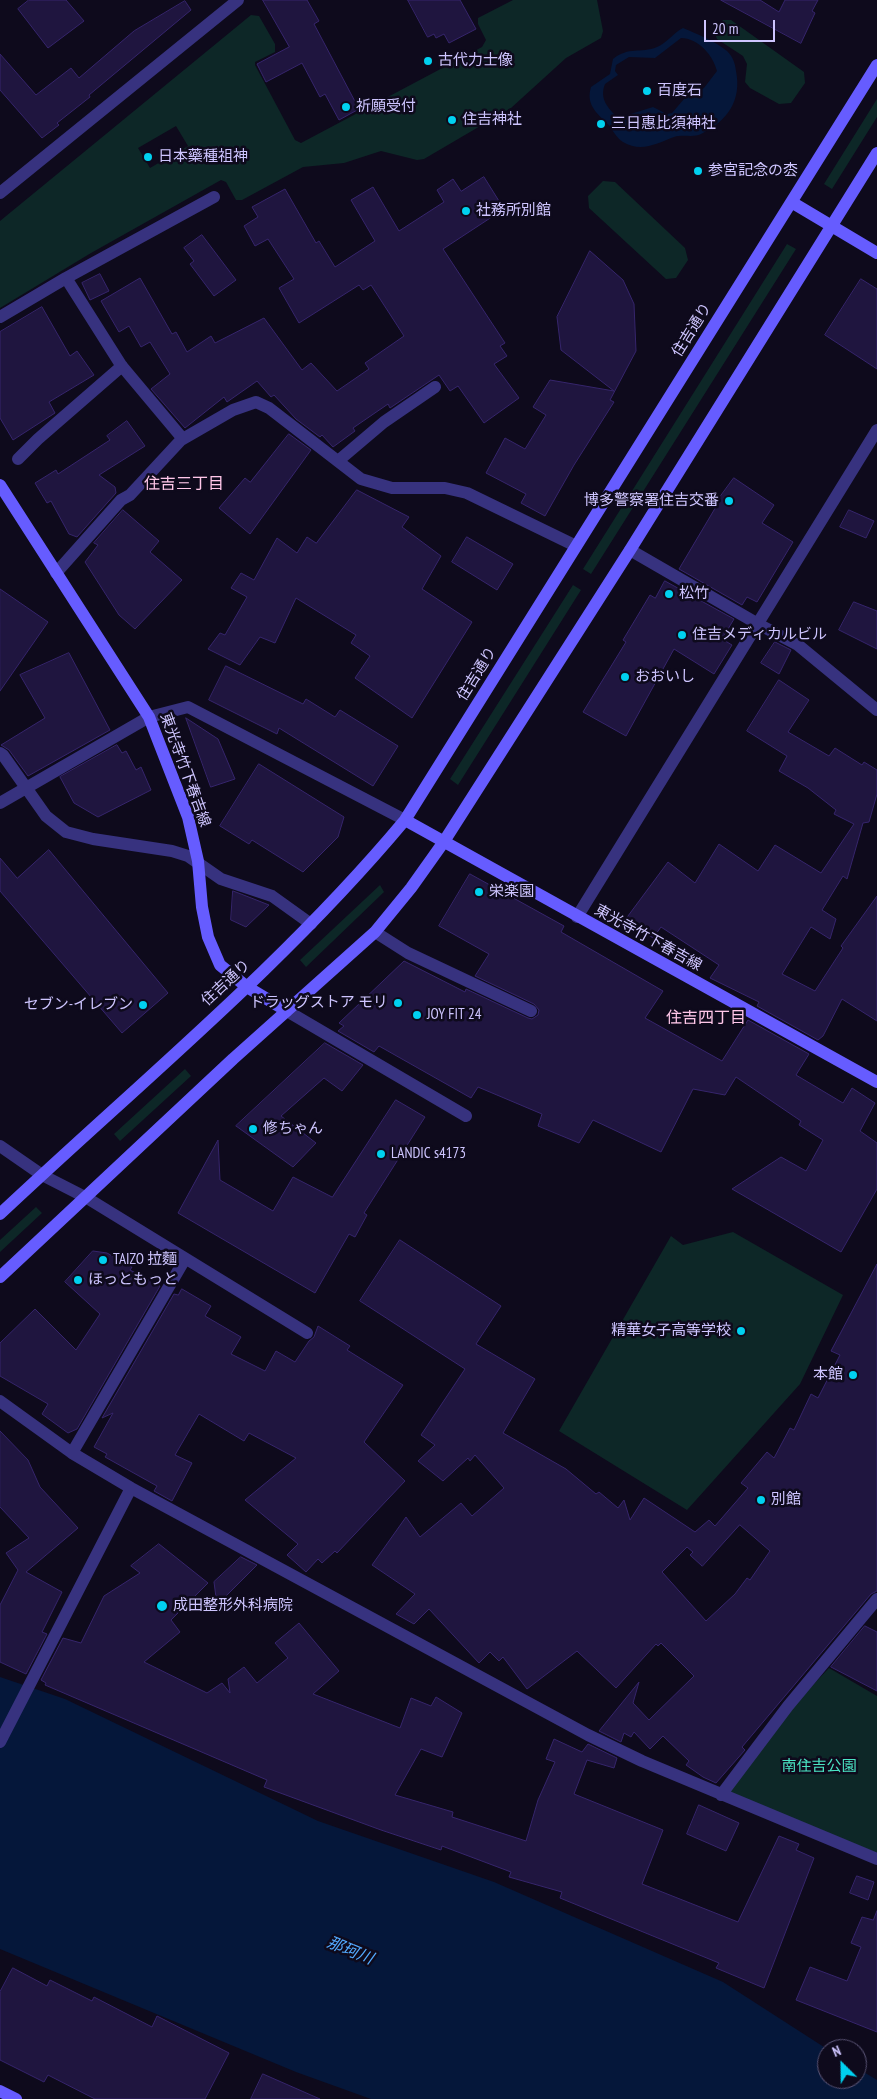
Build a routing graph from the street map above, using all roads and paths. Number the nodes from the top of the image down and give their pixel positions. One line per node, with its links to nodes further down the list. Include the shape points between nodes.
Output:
1 (238, 0): 4 (street)
2 (877, 65): 6 (street, 住吉通り)
3 (877, 153): 7 (street)
4 (0, 193)
5 (214, 197): 9 (street)
6 (793, 203): 7 (street); 18 (street, 住吉通り)
7 (831, 226): 8 (street); 19 (street)
8 (877, 253)
9 (66, 278): 10 (street); 11 (street)
10 (0, 317)
11 (122, 366): 14 (street); 15 (street)
12 (435, 387): 16 (street, via 384,422)
13 (877, 430): 21 (street)
14 (183, 439): 16 (street, via 233,410 256,402 269,408); 20 (street, via 130,495 121,500)
15 (18, 459)
16 (338, 461): 18 (street, via 361,479 392,488 445,488 467,493)
17 (0, 485): 20 (street, 東光寺竹下春吉線)
18 (576, 546): 27 (street, 住吉通り)
19 (630, 550): 21 (street); 28 (street)
20 (56, 573): 23 (street, 東光寺竹下春吉線)
21 (758, 624): 22 (street, via 798,645); 30 (street)
22 (877, 710)
23 (149, 717): 25 (street); 27 (street, via 188,707); 29 (street, 東光寺竹下春吉線, via 188,817)
24 (0, 753): 25 (street)
25 (26, 787): 26 (street); 29 (street, via 46,816 66,832 172,851)
26 (0, 803)
27 (405, 820): 28 (street, 東光寺竹下春吉線); 31 (street, 住吉通り)
28 (443, 843): 30 (street, 東光寺竹下春吉線); 32 (street)
29 (198, 861): 31 (street, via 221,879 272,896); 33 (street, 東光寺竹下春吉線, via 208,937 220,965)
30 (577, 917): 36 (street, 東光寺竹下春吉線)
31 (311, 924): 33 (street, 住吉通り)
32 (376, 932): 34 (street); 35 (street, via 408,952)
33 (247, 987): 34 (street, 東光寺竹下春吉線); 39 (street, 住吉通り)
34 (287, 1010): 37 (street); 40 (street)
35 (531, 1011)
36 (877, 1082)
37 (466, 1116)
38 (0, 1146): 39 (street)
39 (42, 1175): 40 (street); 41 (street, 住吉通り)
40 (87, 1198): 42 (street); 43 (street)
41 (0, 1214)
42 (185, 1259): 44 (street); 46 (street)
43 (0, 1277)
44 (307, 1333)
45 (0, 1401): 46 (street)
46 (72, 1453): 47 (street)
47 (131, 1488): 49 (street); 50 (street, via 588,1735)
48 (875, 1604): 50 (street, via 788,1706)
49 (0, 1742)
50 (721, 1795): 51 (street)
51 (877, 1859)
52 (0, 2091): 53 (street)
53 (16, 2099)

